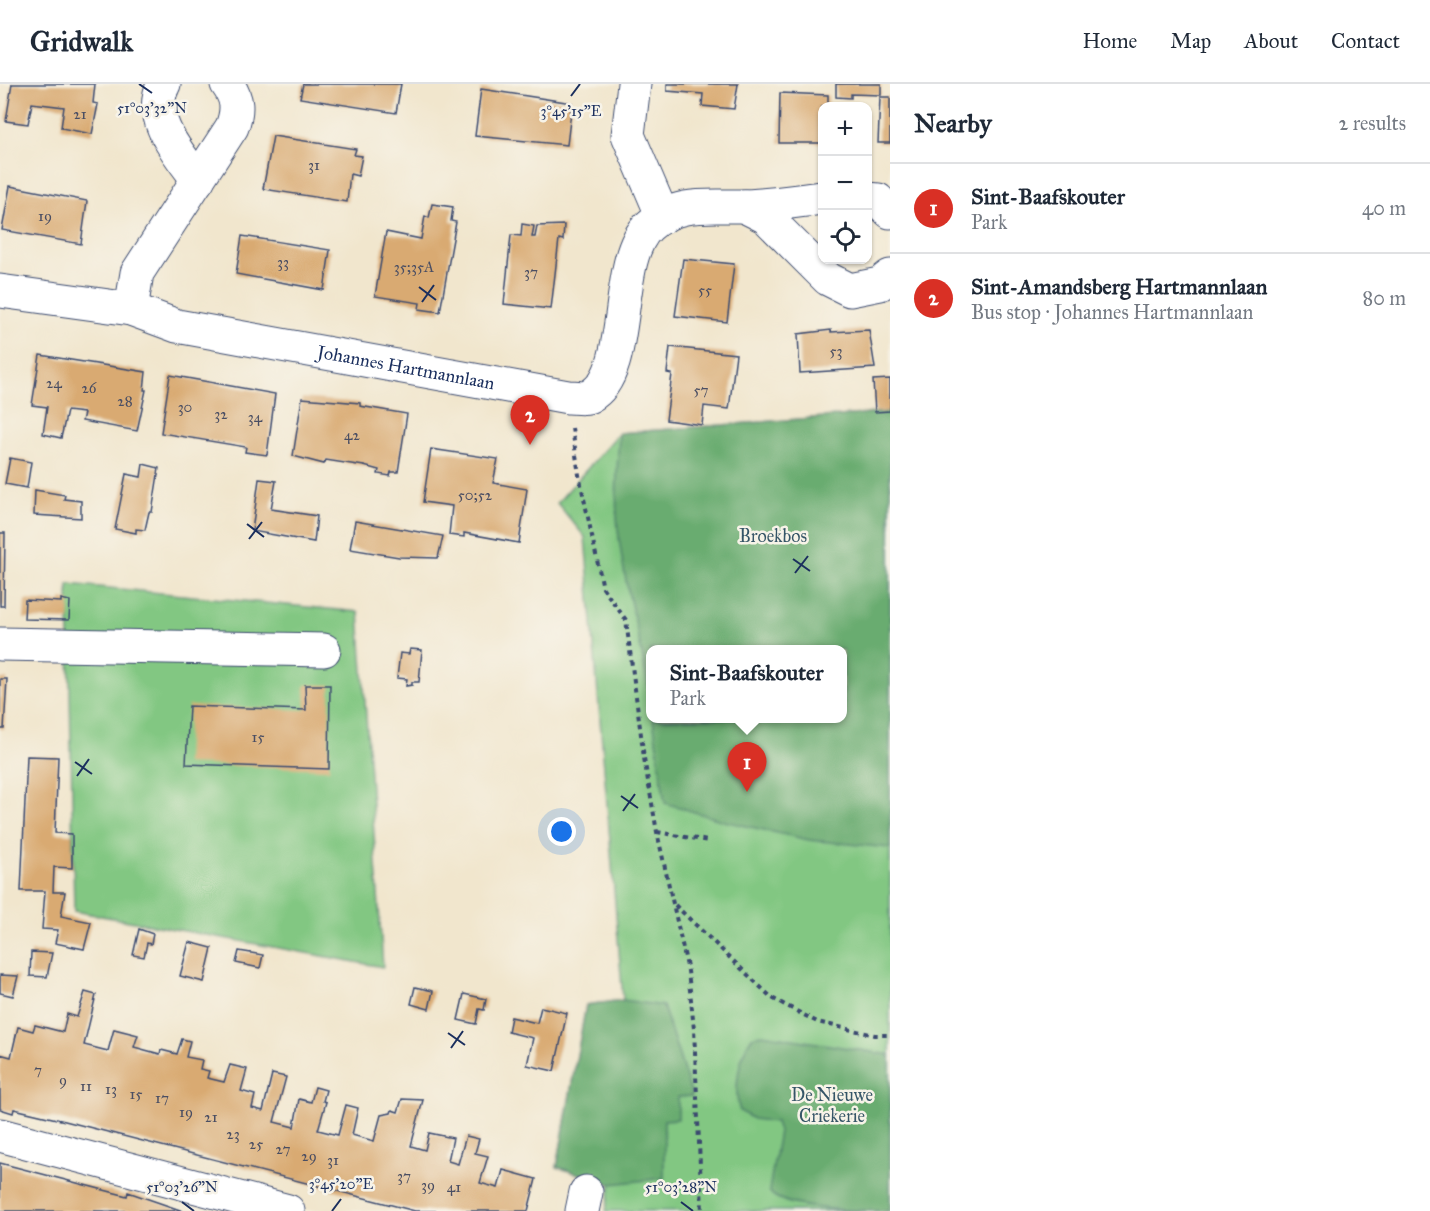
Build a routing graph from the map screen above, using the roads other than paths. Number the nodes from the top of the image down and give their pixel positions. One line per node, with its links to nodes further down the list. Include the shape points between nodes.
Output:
1 (164, 84): 4 (street, via 158,110 162,125)
2 (227, 84): 4 (street, via 238,110 232,127)
3 (634, 84): 9 (street, via 628,135)
4 (198, 180): 12 (street, via 137,273)
5 (818, 198): 7 (street, Johannes Hartmannlaan)
6 (872, 199): 8 (street)
7 (744, 206): 9 (street, Johannes Hartmannlaan, via 702,204); 10 (street, Johannes Hartmannlaan, via 766,217 828,279 850,290 880,284)
8 (890, 212)
9 (663, 217): 12 (street, Johannes Hartmannlaan, via 648,227 634,250 614,360 603,385 589,397 568,397 177,326)
10 (890, 276)
11 (0, 291): 12 (street, Johannes Hartmannlaan)
12 (131, 309)
13 (0, 644): 14 (street)
14 (324, 650)
15 (0, 1135): 16 (street)
16 (288, 1211)

